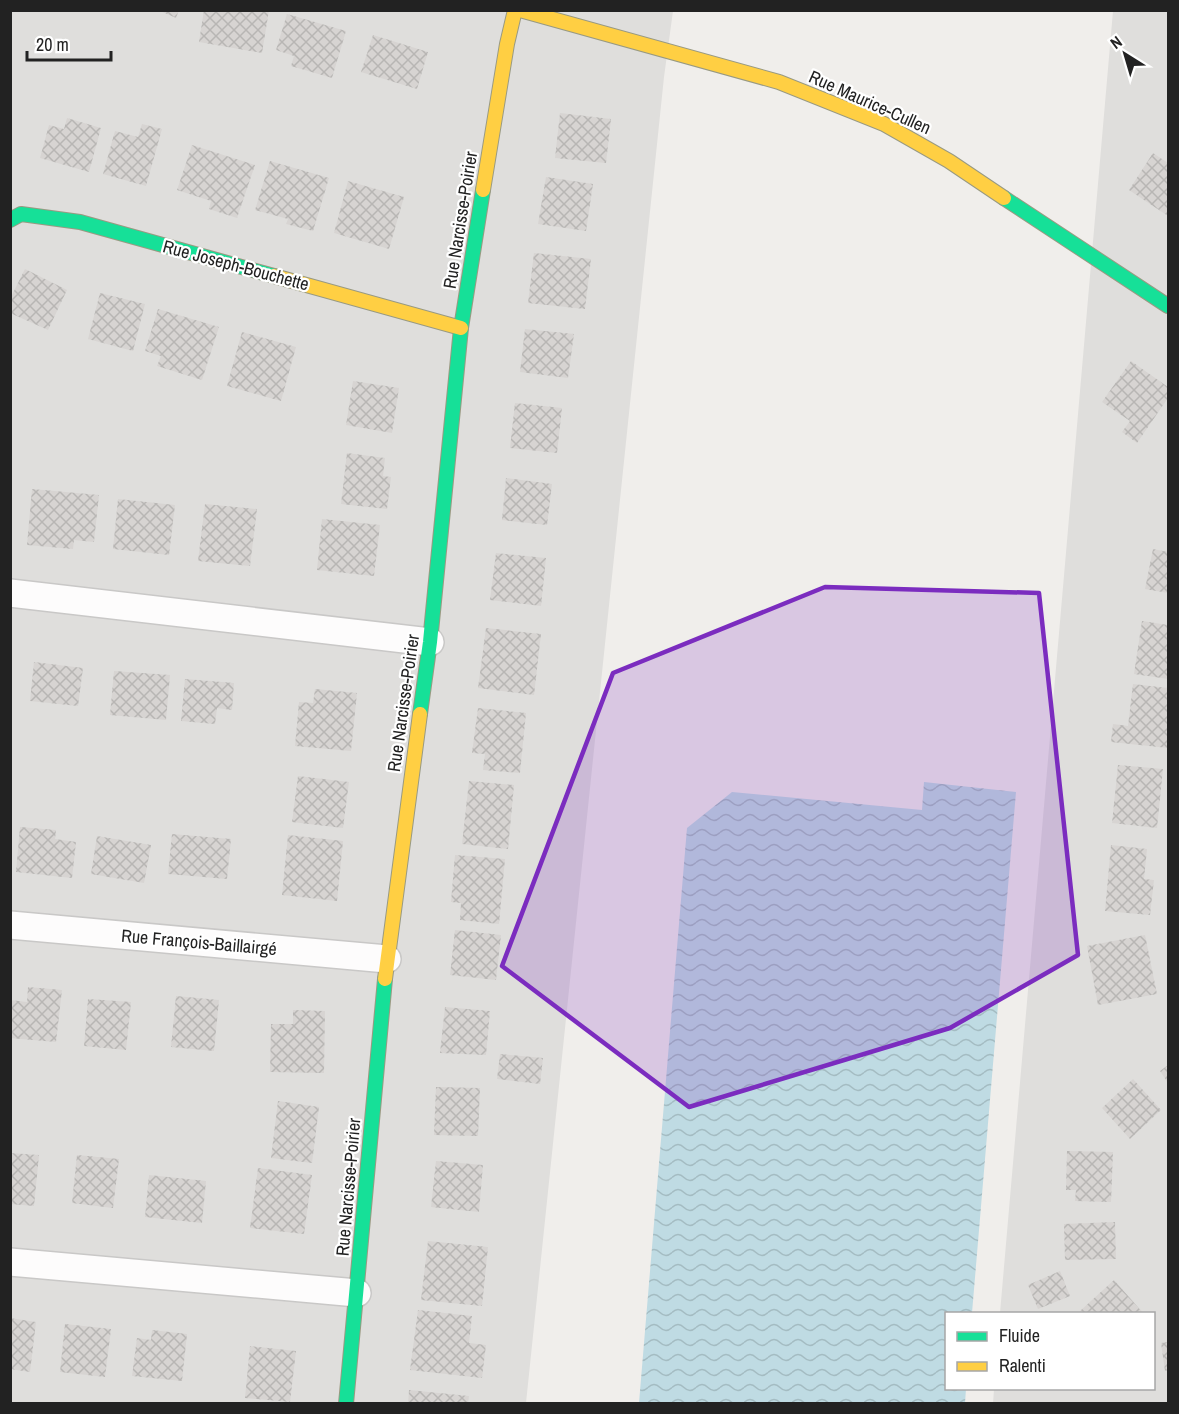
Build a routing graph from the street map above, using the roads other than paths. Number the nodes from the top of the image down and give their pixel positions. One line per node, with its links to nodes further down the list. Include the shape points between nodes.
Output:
1 (515, 10): 5 (street, Rue Narcisse-Poirier)
2 (520, 10): 4 (street, Rue Maurice-Cullen, via 779,82 884,124 949,160)
3 (10, 220): 5 (street, Rue Joseph-Bouchette, via 21,214 80,222)
4 (1168, 306)
5 (461, 328): 7 (street, Rue Narcisse-Poirier)
6 (10, 593): 7 (street)
7 (430, 642): 9 (street, Rue Narcisse-Poirier)
8 (10, 925): 9 (street, Rue François-Baillairgé)
9 (387, 959): 11 (street, Rue Narcisse-Poirier)
10 (10, 1262): 11 (street)
11 (357, 1293): 12 (street, Rue Narcisse-Poirier)
12 (346, 1404)

